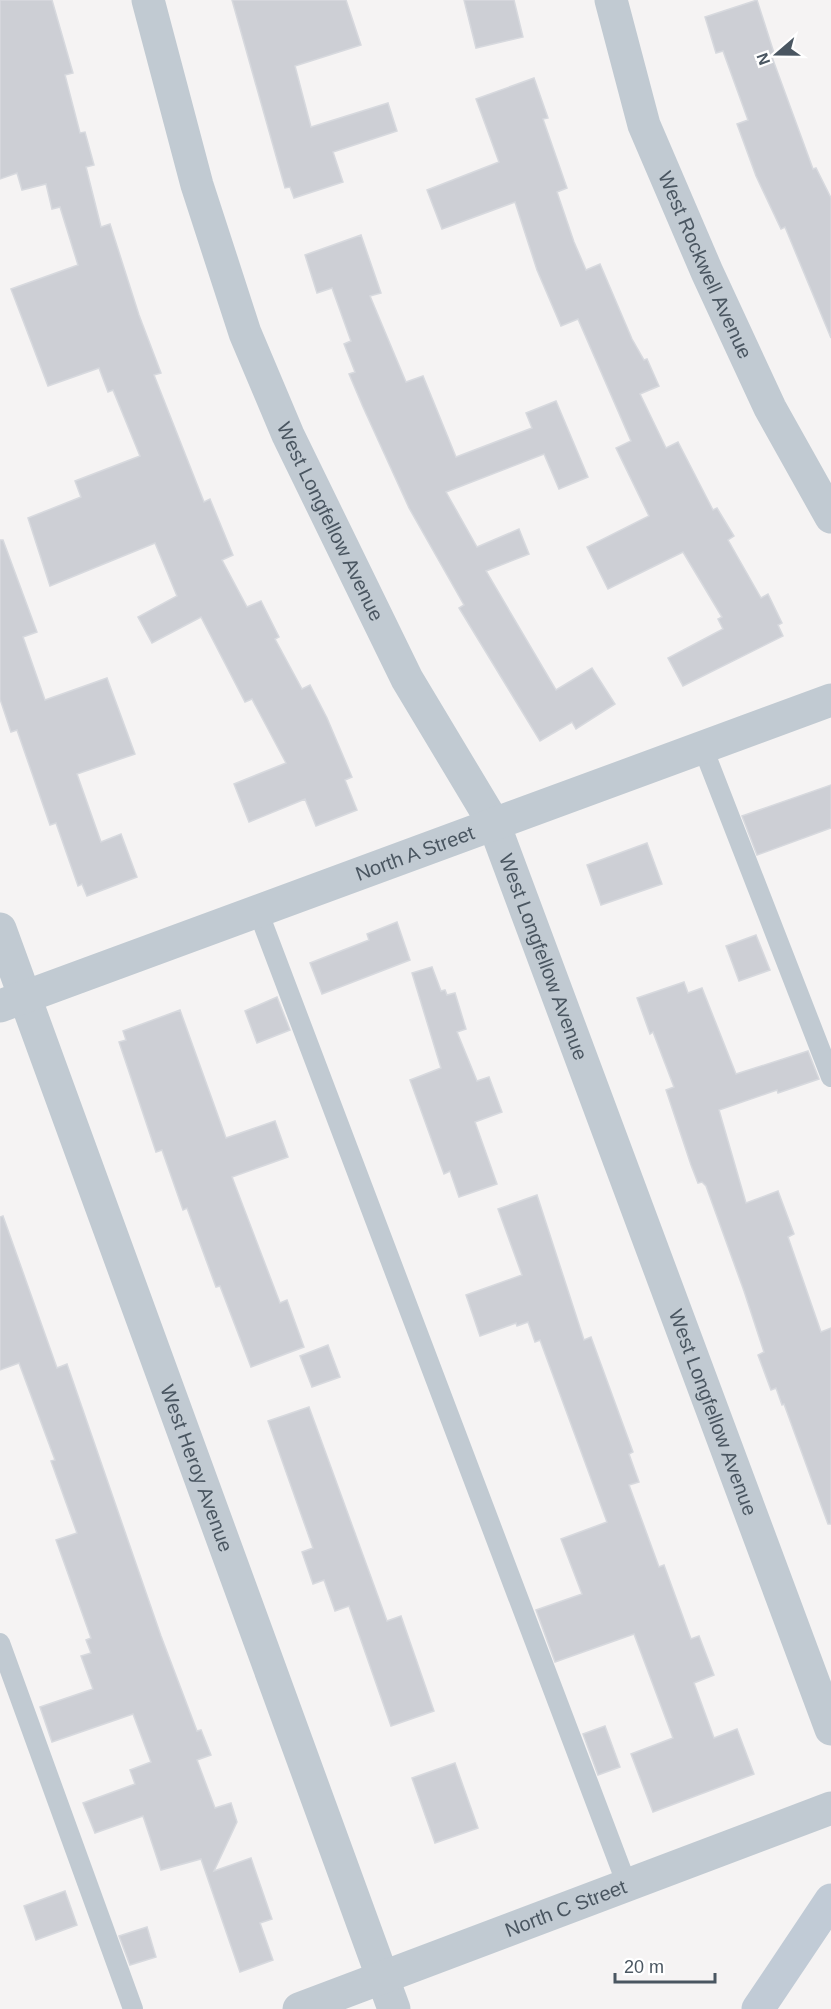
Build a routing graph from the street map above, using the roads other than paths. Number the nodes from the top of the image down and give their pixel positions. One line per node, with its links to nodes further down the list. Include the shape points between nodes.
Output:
1 (148, 0): 6 (street, West Longfellow Avenue, via 197,185 249,343 288,435 407,679)
2 (611, 0): 3 (street, West Rockwell Avenue, via 644,125 770,408)
3 (831, 517)
4 (831, 700): 5 (street, North A Street)
5 (703, 748): 6 (street, North A Street); 10 (lane)
6 (494, 824): 7 (street, North A Street); 12 (street, West Longfellow Avenue)
7 (258, 912): 9 (street, North A Street); 14 (lane)
8 (0, 929): 9 (street, West Heroy Avenue)
9 (12, 1002): 16 (street, West Heroy Avenue)
10 (831, 1077)
11 (0, 1644): 17 (lane)
12 (831, 1729)
13 (831, 1808): 14 (street, North C Street)
14 (627, 1885): 16 (street, North C Street)
15 (831, 1900): 20 (main road)
16 (382, 1976): 18 (street, North C Street); 19 (street, West Heroy Avenue)
17 (133, 2009)
18 (299, 2009)
19 (394, 2009)
20 (758, 2009)

